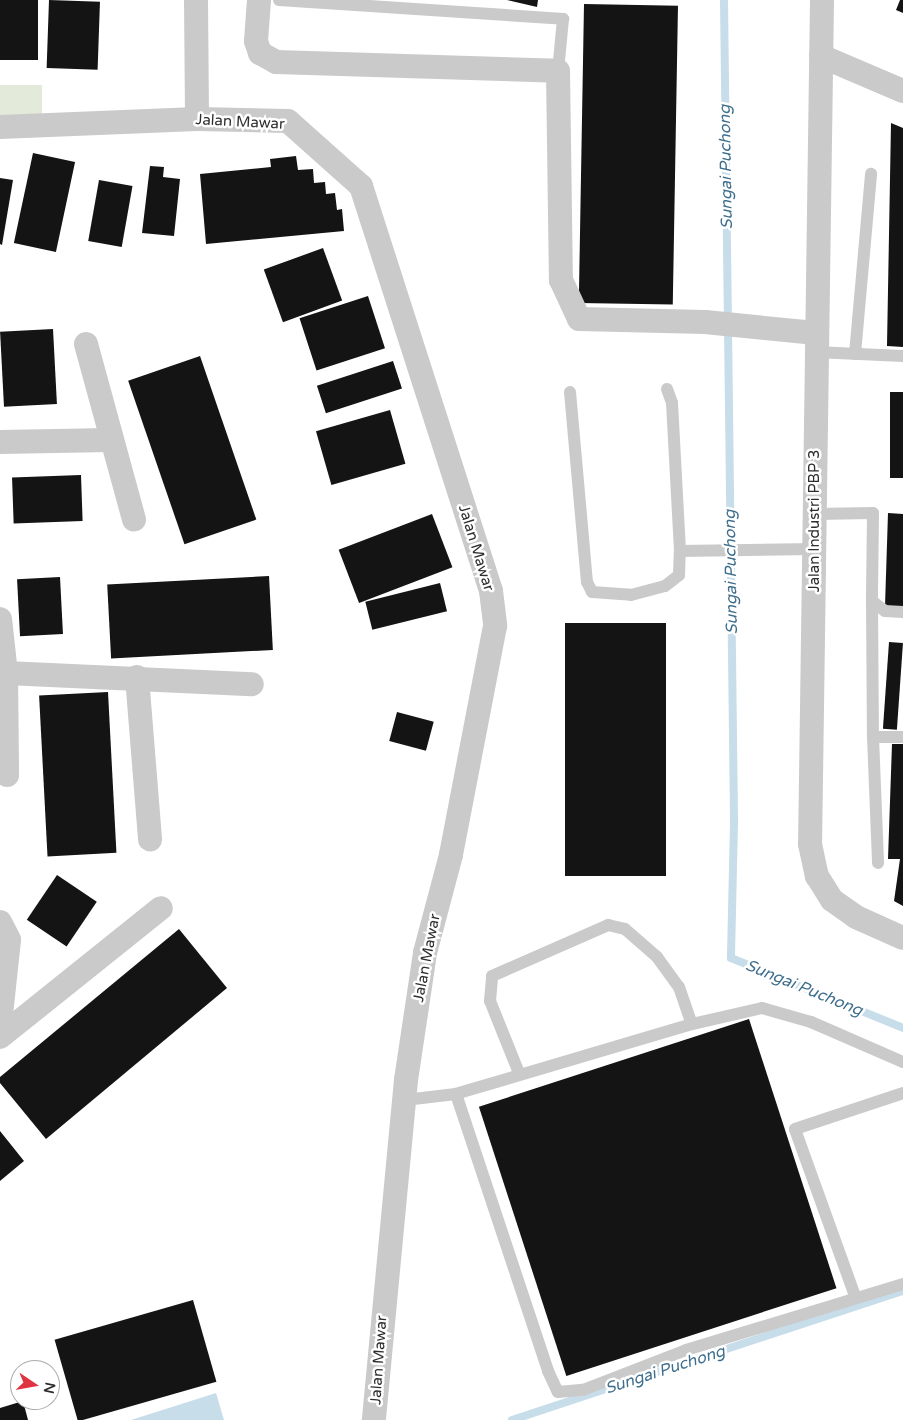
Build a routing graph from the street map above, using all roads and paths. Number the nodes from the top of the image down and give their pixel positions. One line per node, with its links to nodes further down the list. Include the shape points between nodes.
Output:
1 (196, 0): 8 (street)
2 (259, 0): 6 (street, via 256,41 260,53 276,62)
3 (279, 0): 6 (lane, via 563,19)
4 (822, 0): 5 (street, Jalan Industri PBP 3)
5 (820, 56): 7 (street); 11 (street, Jalan Industri PBP 3)
6 (558, 71): 11 (street, via 561,280 580,319 750,326)
7 (903, 90)
8 (197, 119): 9 (street, Jalan Mawar); 44 (street, Jalan Mawar, via 288,121 361,186 491,590 495,626 451,855 425,953)
9 (0, 127)
10 (872, 174): 13 (lane)
11 (815, 342): 13 (lane); 19 (street, Jalan Industri PBP 3)
12 (86, 344): 17 (street)
13 (855, 354): 14 (lane)
14 (903, 356)
15 (667, 389): 22 (lane, via 672,403)
16 (570, 392): 22 (lane, via 586,573 592,592 631,594 665,586 679,575)
17 (110, 440): 18 (street); 20 (street)
18 (0, 442)
19 (815, 514): 21 (street, Jalan Industri PBP 3); 23 (lane, via 873,513)
20 (134, 520)
21 (815, 549): 22 (lane); 36 (street, Jalan Industri PBP 3, via 810,844 817,876 832,900 856,917)
22 (680, 551)
23 (872, 601): 24 (lane, via 885,611); 29 (lane)
24 (903, 612)
25 (0, 619): 26 (street)
26 (6, 673): 27 (street); 31 (street)
27 (137, 677): 28 (street); 32 (street)
28 (252, 684)
29 (873, 737): 30 (lane); 33 (lane)
30 (903, 737)
31 (7, 775)
32 (150, 839)
33 (878, 863)
34 (161, 908): 39 (street)
35 (0, 922): 37 (street, via 9,940)
36 (903, 938)
37 (0, 1024)
38 (692, 1024): 40 (lane, via 762,1008 811,1022); 41 (lane); 41 (lane, via 679,987 656,957 625,929 608,925 492,976 490,1001)
39 (0, 1036)
40 (903, 1062)
41 (519, 1073): 43 (lane)
42 (903, 1093): 46 (lane, via 795,1129)
43 (456, 1094): 44 (lane); 46 (lane, via 545,1362 558,1392 583,1390 686,1350)
44 (405, 1100): 47 (street, Jalan Mawar)
45 (903, 1284): 46 (lane)
46 (855, 1296)
47 (374, 1420)

